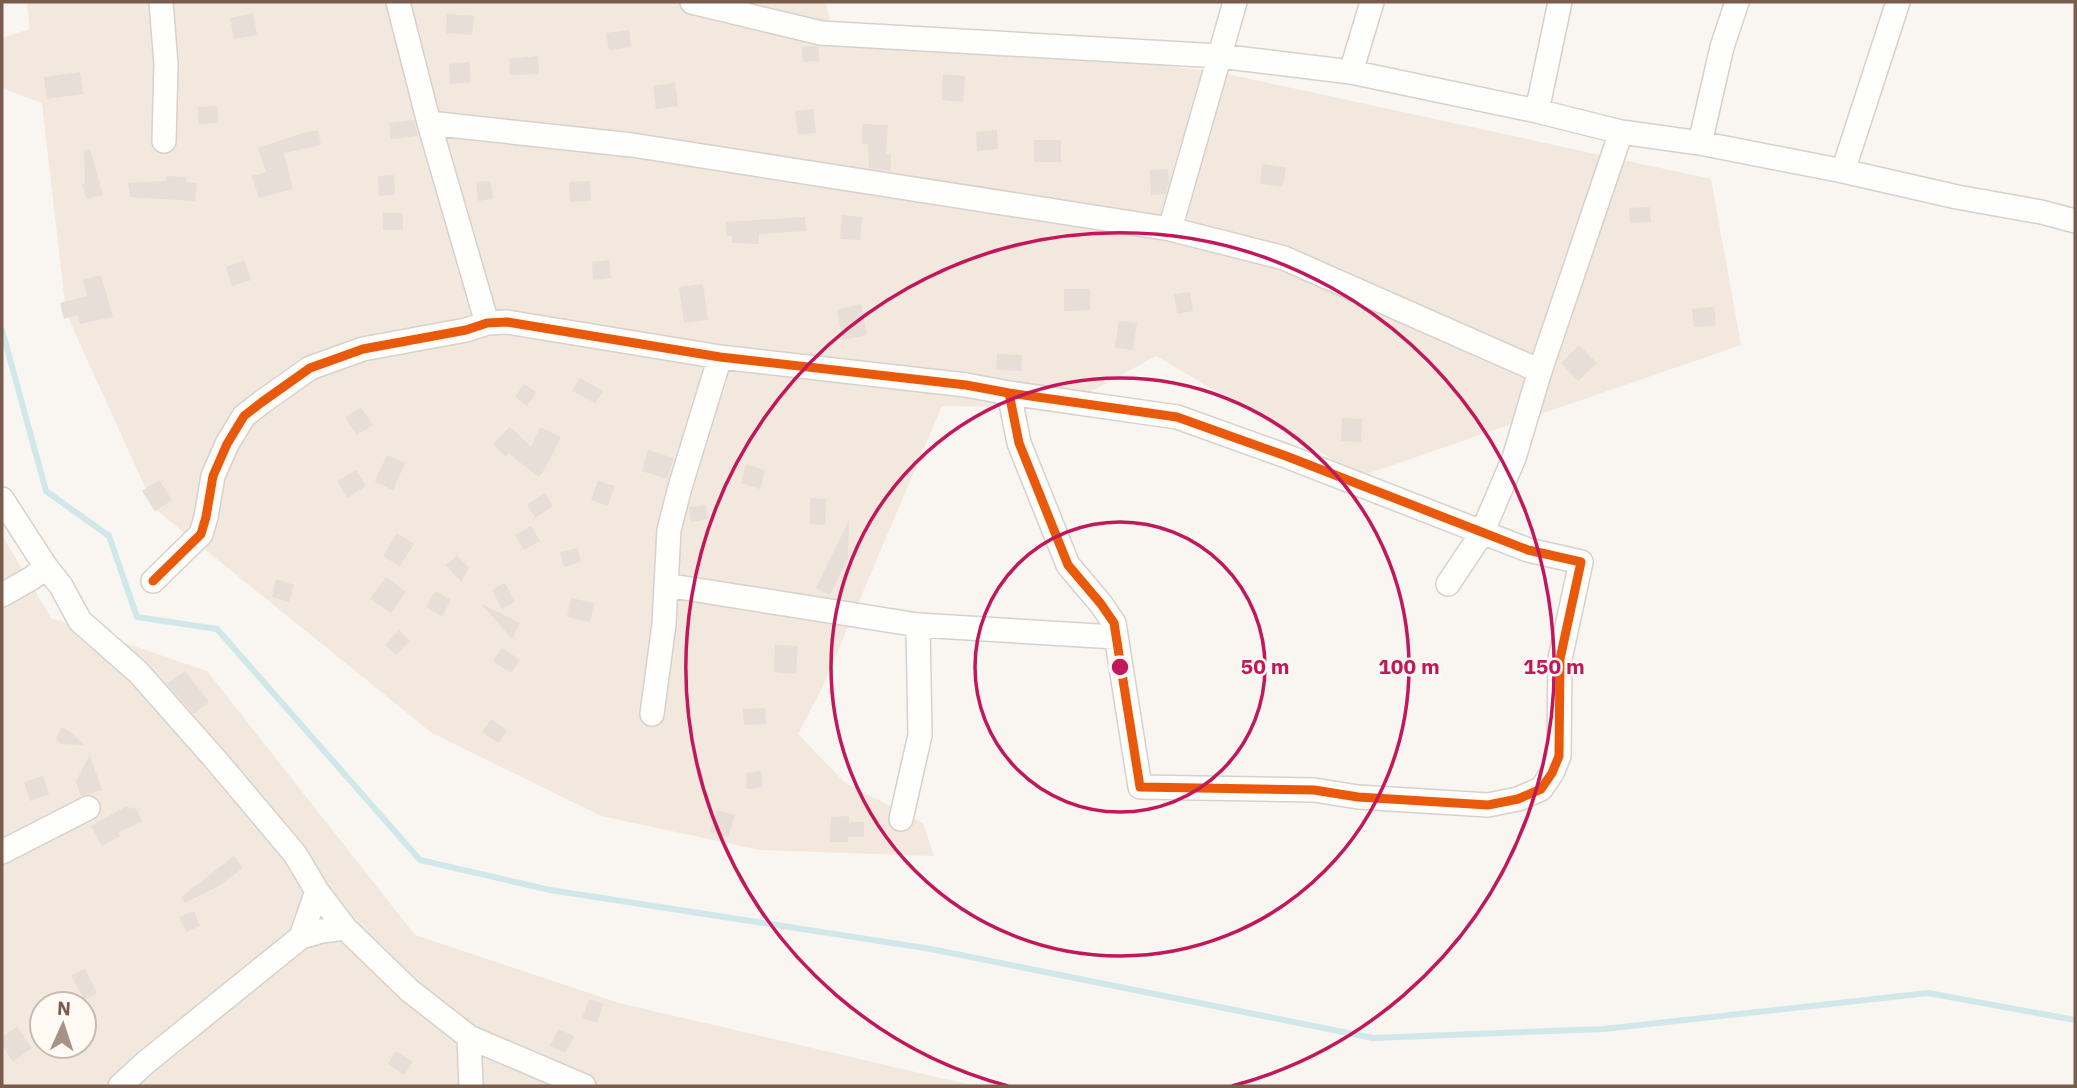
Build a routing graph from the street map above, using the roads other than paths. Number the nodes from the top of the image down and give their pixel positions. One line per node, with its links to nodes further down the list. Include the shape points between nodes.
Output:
1 (161, 2): 14 (street, via 166,64)
2 (398, 2): 12 (street)
3 (692, 2): 9 (street, via 821,33)
4 (1235, 2): 9 (street)
5 (1372, 2): 10 (street)
6 (1560, 2): 11 (street)
7 (1737, 2): 15 (street)
8 (1898, 2): 16 (street)
9 (1219, 56): 10 (street); 18 (street)
10 (1351, 72): 11 (street)
11 (1536, 111): 13 (street)
12 (429, 123): 18 (street, via 632,145); 19 (street)
13 (1621, 132): 15 (street); 21 (street)
14 (164, 141)
15 (1700, 144): 16 (street)
16 (1843, 171): 17 (street)
17 (2075, 221)
18 (1170, 229): 21 (street, via 1284,258)
19 (487, 323): 20 (street, via 507,322); 26 (street, via 363,349 310,368 262,402 244,416 227,444 213,476 201,534)
20 (720, 357): 22 (street); 28 (street, via 669,530)
21 (1540, 371): 24 (street, via 1514,458)
22 (1009, 393): 24 (street, via 1177,417); 31 (street, via 1019,443 1068,565 1114,623)
23 (2, 499): 25 (street)
24 (1482, 533): 27 (street); 31 (street, via 1581,562 1560,659 1559,756 1542,789 1518,799 1488,805 1314,790 1140,788)
25 (46, 567): 29 (street); 36 (street, via 80,621 138,672 215,759 295,854)
26 (153, 581)
27 (1448, 584)
28 (666, 585): 30 (street); 32 (street)
29 (2, 595)
30 (918, 625): 31 (street); 34 (street, via 920,735)
31 (1115, 636)
32 (652, 715)
33 (88, 808): 35 (street)
34 (901, 819)
35 (2, 852)
36 (317, 891): 37 (street); 38 (street)
37 (345, 928): 38 (street); 39 (street, via 409,990)
38 (301, 937): 40 (street)
39 (469, 1037): 41 (street); 42 (street)
40 (120, 1086)
41 (471, 1086)
42 (584, 1086)

